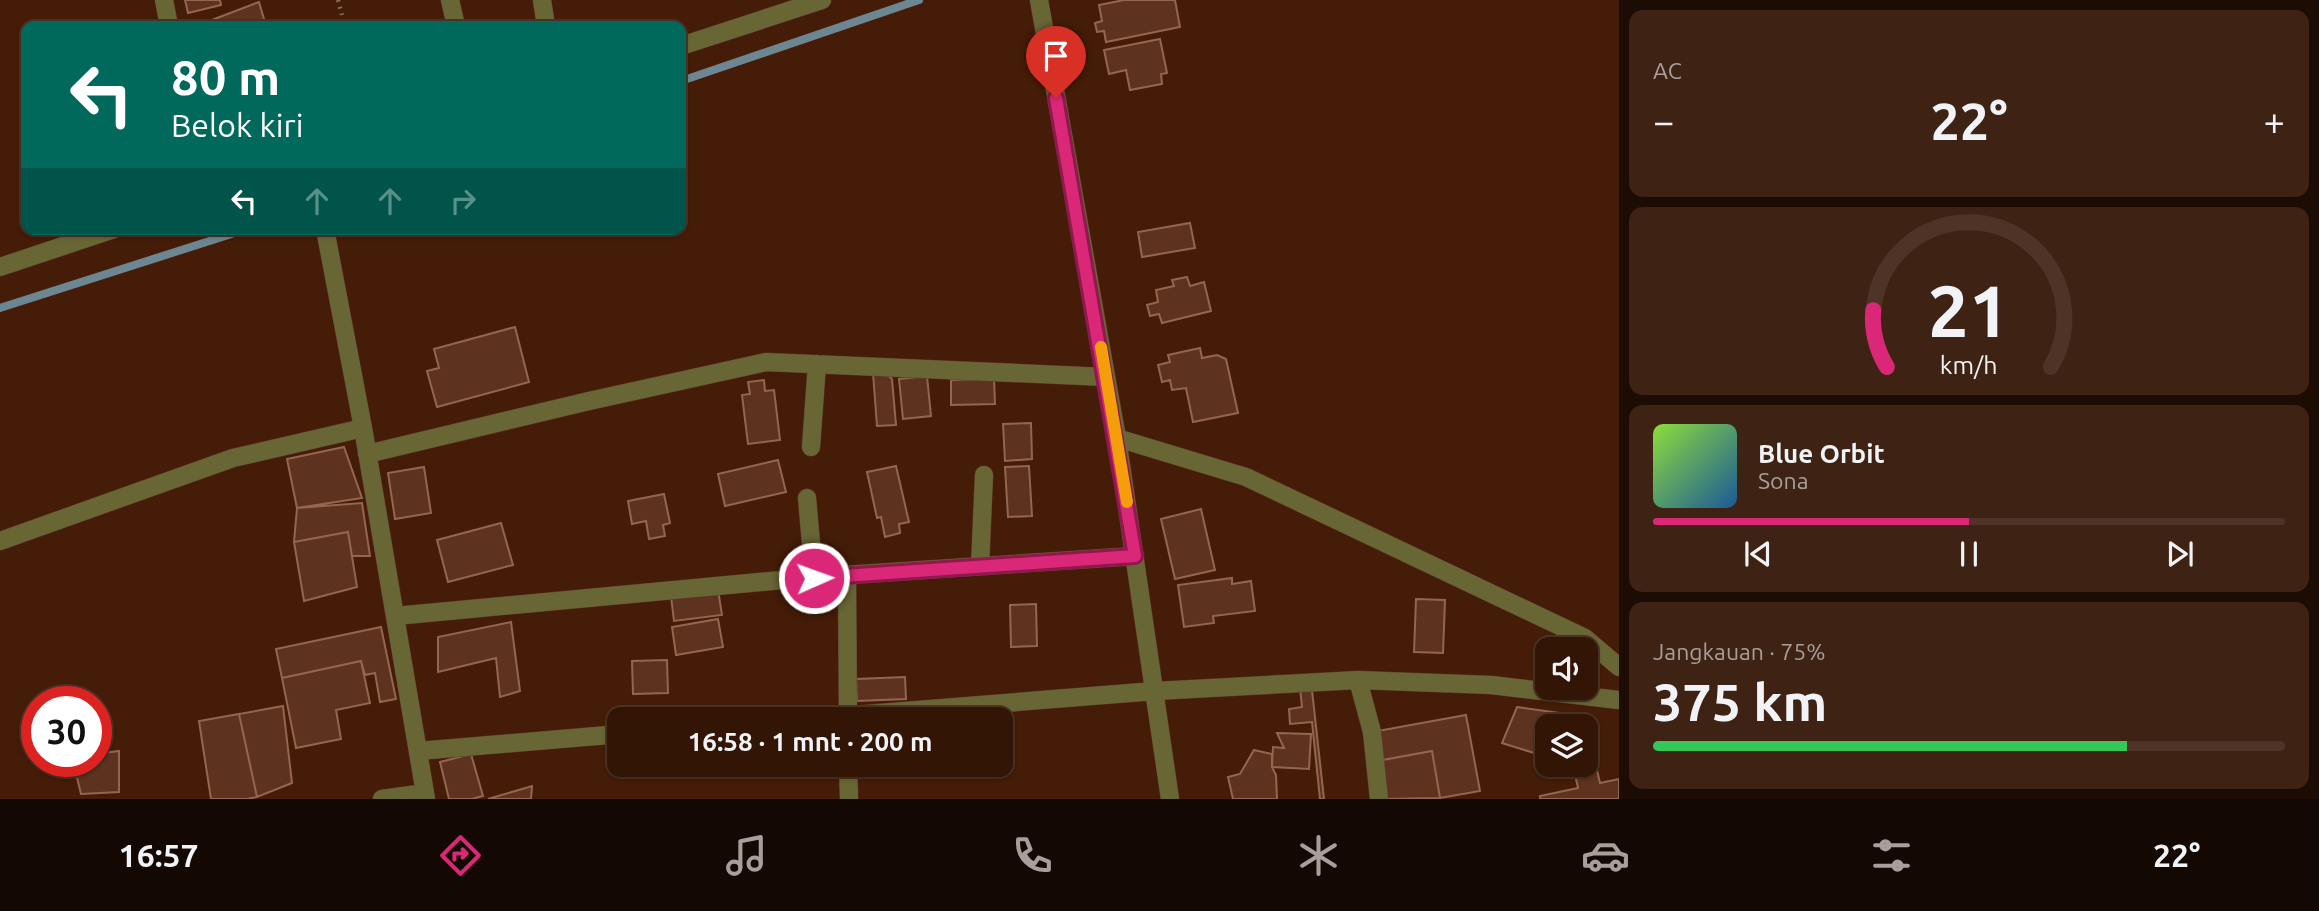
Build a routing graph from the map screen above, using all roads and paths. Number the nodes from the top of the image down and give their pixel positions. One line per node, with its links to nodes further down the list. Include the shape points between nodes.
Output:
1 (164, 0): 8 (street)
2 (338, 0): 7 (path)
3 (450, 0): 9 (street)
4 (542, 0): 10 (street)
5 (822, 0): 11 (street)
6 (1040, 0): 16 (street)
7 (342, 15)
8 (168, 21)
9 (455, 21)
10 (545, 21)
11 (686, 44)
12 (96, 235): 14 (street)
13 (327, 235): 17 (street)
14 (0, 267)
15 (817, 364): 16 (street); 19 (street); 20 (street, via 766,362)
16 (1106, 377): 18 (street)
17 (363, 428): 20 (street); 23 (street, via 233,458)
18 (1117, 438): 24 (street); 29 (street, via 1246,477 1585,638)
19 (811, 447)
20 (367, 454): 28 (street)
21 (984, 475): 25 (street)
22 (807, 498): 27 (street)
23 (0, 541)
24 (1135, 556): 25 (street); 31 (street)
25 (980, 566): 26 (street)
26 (848, 576): 27 (street); 33 (street)
27 (814, 578): 28 (street)
28 (395, 616): 36 (street)
29 (1619, 667)
30 (1358, 680): 31 (street); 32 (street, via 1492,685); 42 (street, via 1372,732)
31 (1155, 691): 34 (street); 41 (street)
32 (1619, 700)
33 (848, 707)
34 (973, 707)
35 (607, 735): 36 (street)
36 (418, 751): 38 (street)
37 (848, 777): 40 (street)
38 (426, 796): 39 (street)
39 (382, 799)
40 (849, 799)
41 (1170, 799)
42 (1379, 799)

